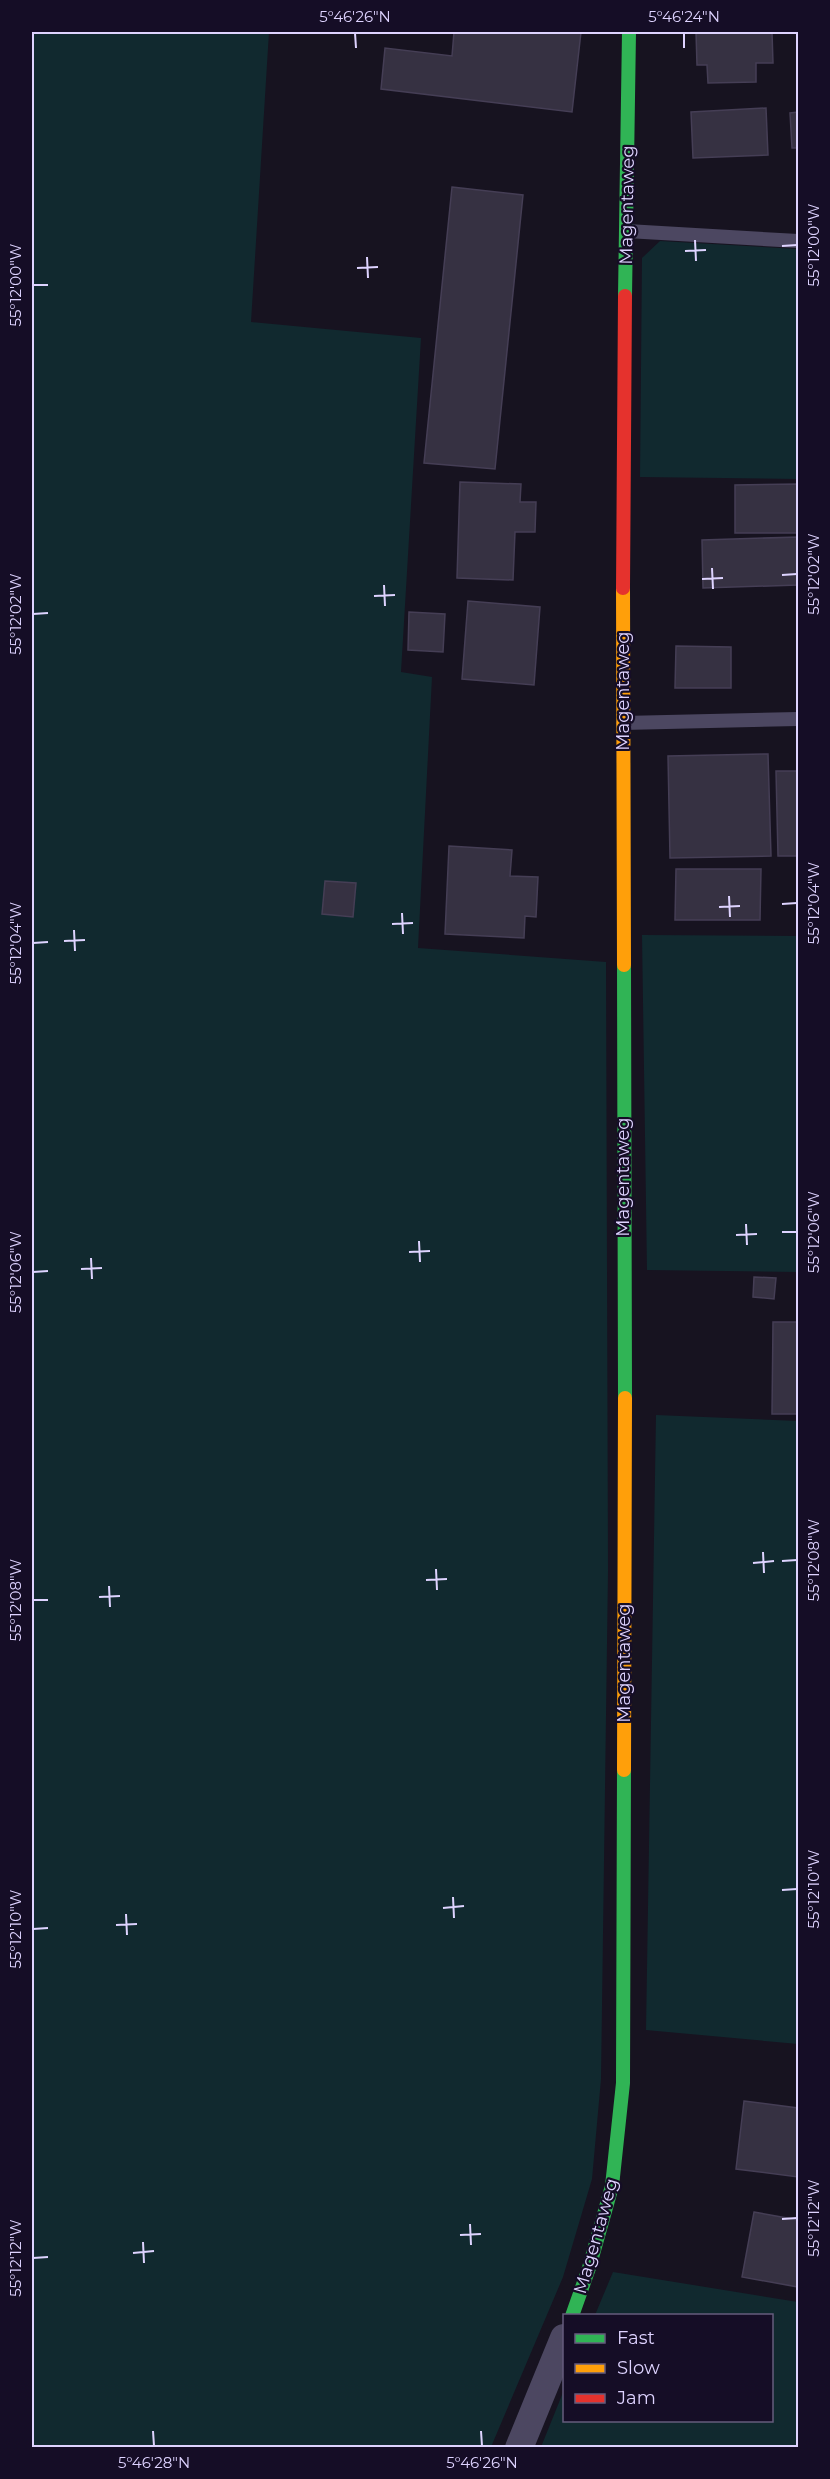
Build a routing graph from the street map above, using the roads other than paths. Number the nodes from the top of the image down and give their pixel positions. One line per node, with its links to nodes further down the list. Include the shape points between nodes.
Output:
1 (629, 32): 2 (street, Magentaweg)
2 (627, 231): 3 (lane); 5 (street, Magentaweg)
3 (798, 241)
4 (798, 719): 5 (lane)
5 (622, 723): 6 (street, Magentaweg, via 623,2083 612,2186 590,2268)
6 (573, 2314)
7 (563, 2340): 8 (street)
8 (519, 2448)

